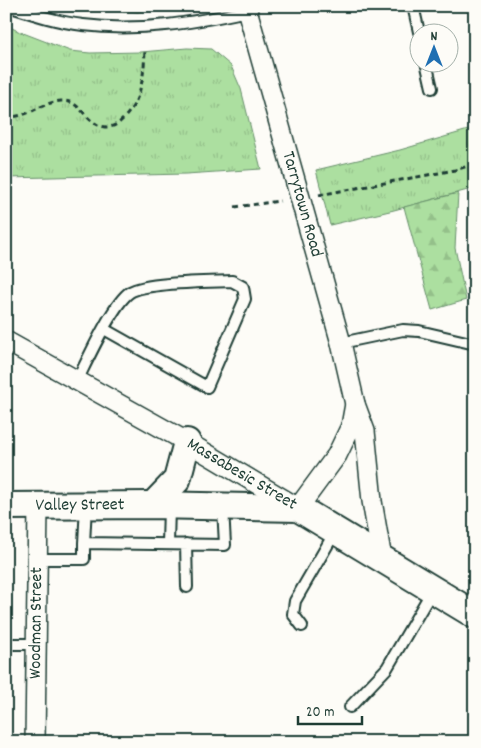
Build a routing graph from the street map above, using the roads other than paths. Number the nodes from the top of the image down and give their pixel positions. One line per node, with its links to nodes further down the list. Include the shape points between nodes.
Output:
1 (8, 6): 3 (lane, via 58,21 114,28 184,23)
2 (413, 6): 4 (lane)
3 (252, 8): 9 (street, Tarrytown Road)
4 (417, 22)
5 (428, 72): 6 (lane)
6 (432, 88)
7 (104, 329): 7 (lane, via 122,300 130,292 145,286 232,281 242,287 245,299 207,387); 11 (lane)
8 (6, 341): 11 (street, Massabesic Street)
9 (341, 343): 10 (lane, via 403,330); 12 (street, Tarrytown Road)
10 (475, 344)
11 (77, 381): 13 (street, Massabesic Street)
12 (354, 404): 19 (street, Tarrytown Road, via 351,426 337,455); 25 (street, Tarrytown Road, via 365,431)
13 (187, 442): 17 (main road, via 177,480); 19 (street, Massabesic Street)
14 (38, 505): 15 (main road, Valley Street); 16 (main road, Valley Street); 24 (street, Woodman Street)
15 (86, 505): 17 (main road, Valley Street); 21 (lane)
16 (6, 506)
17 (161, 506): 18 (main road, Valley Street); 22 (lane)
18 (223, 506): 19 (main road, Valley Street); 23 (lane, via 225,545)
19 (298, 508): 20 (main road, Massabesic Street)
20 (335, 531): 25 (main road, Massabesic Street); 29 (lane, via 295,601 293,614)
21 (84, 543): 22 (lane); 24 (lane, via 84,559)
22 (168, 544): 23 (lane)
23 (186, 544): 26 (lane)
24 (38, 559): 31 (street, Woodman Street)
25 (382, 559): 27 (main road, Massabesic Street)
26 (187, 587)
27 (432, 590): 28 (main road, Massabesic Street); 32 (lane, via 386,668)
28 (475, 616)
29 (302, 626)
30 (6, 644): 31 (lane)
31 (36, 644): 33 (street, Woodman Street)
32 (350, 707)
33 (35, 742)

